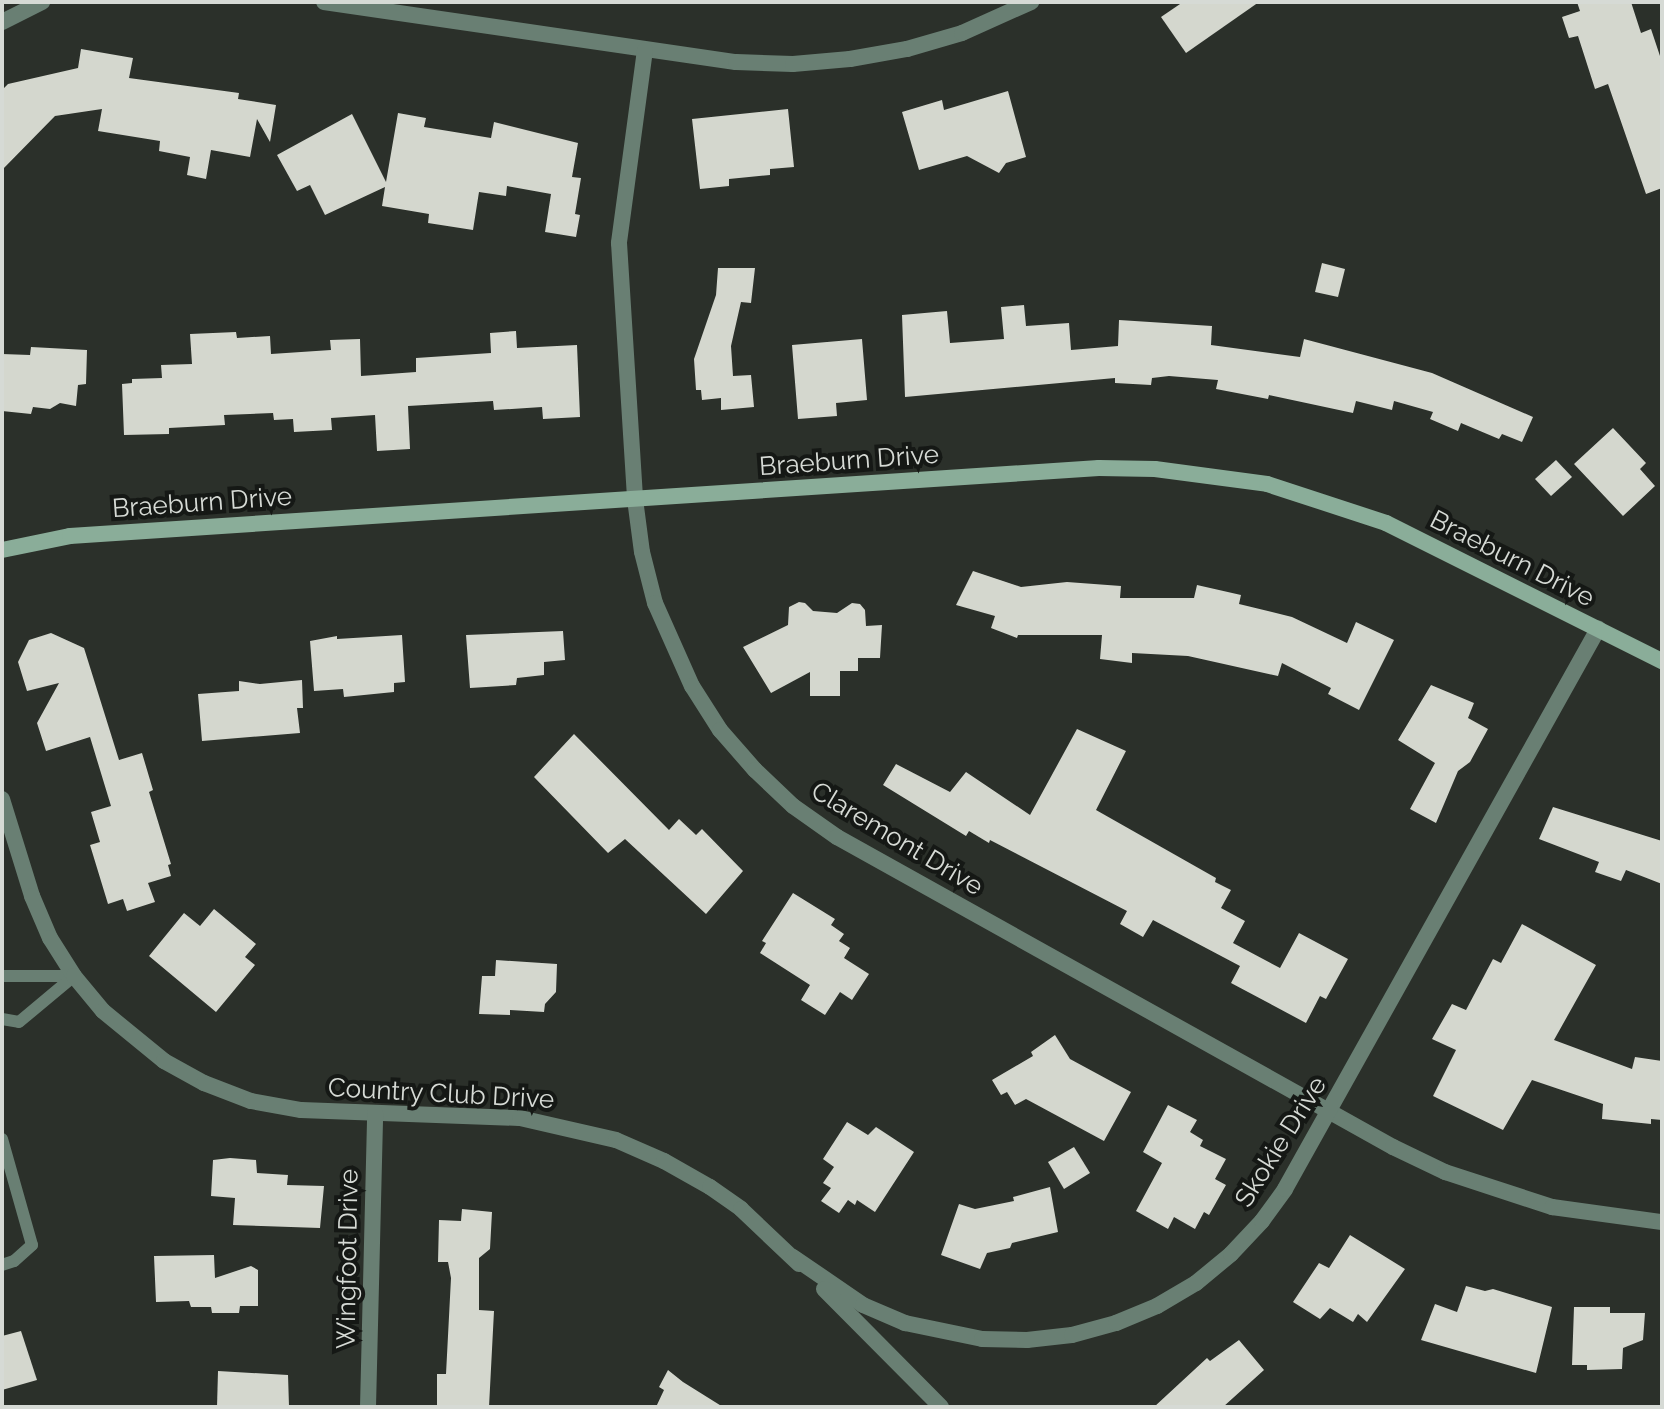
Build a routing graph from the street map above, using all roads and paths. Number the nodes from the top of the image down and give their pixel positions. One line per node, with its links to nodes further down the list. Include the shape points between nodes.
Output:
1 (42, 2): 4 (street)
2 (324, 2): 5 (street)
3 (1031, 2): 5 (street, via 962,33 850,59 736,62)
4 (2, 22)
5 (645, 50): 6 (street, Claremont Drive, via 619,243)
6 (635, 499): 7 (street, Braeburn Drive, via 70,536); 8 (street, Braeburn Drive, via 1099,468 1212,474 1322,499 1386,523); 14 (street, Claremont Drive, via 655,603 692,686 720,730 793,806 837,837)
7 (2, 550)
8 (1598, 629): 9 (street, Braeburn Drive); 14 (street, Skokie Drive)
9 (1662, 661)
10 (2, 799): 12 (street, Country Club Drive, via 32,896)
11 (2, 976): 12 (lane)
12 (74, 976): 13 (lane, via 19,1022); 15 (street, Country Club Drive, via 136,1042 204,1083 251,1101 301,1110)
13 (2, 1019)
14 (1329, 1112): 17 (street, Claremont Drive, via 1445,1172 1498,1192 1607,1218); 18 (street, Skokie Drive, via 1285,1189 1231,1254 1157,1306 1072,1335 1027,1340 943,1333 863,1305)
15 (375, 1113): 18 (street, Country Club Drive, via 520,1118 616,1140 710,1187); 20 (street, Wingfoot Drive)
16 (2, 1139): 19 (lane, via 32,1245)
17 (1662, 1222)
18 (793, 1257): 21 (street, Country Club Drive)
19 (2, 1265)
20 (368, 1407)
21 (941, 1407)

